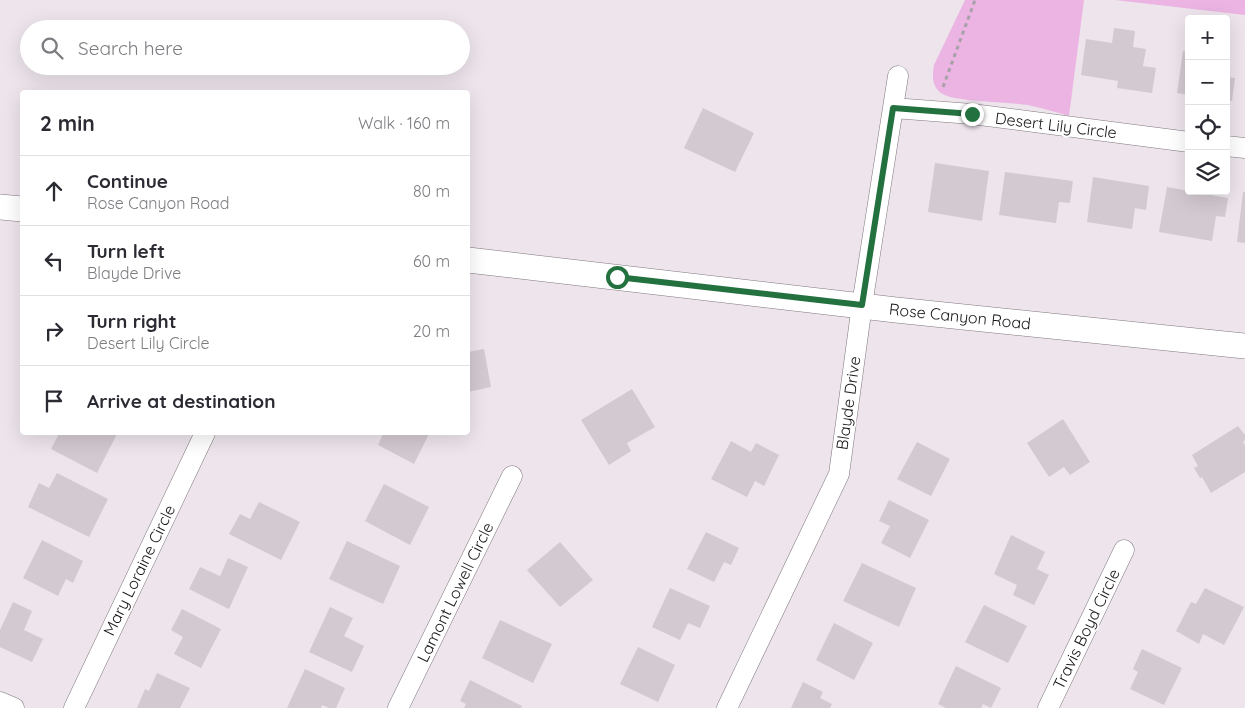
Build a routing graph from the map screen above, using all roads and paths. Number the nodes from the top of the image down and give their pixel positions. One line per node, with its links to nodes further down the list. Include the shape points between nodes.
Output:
1 (975, 0): 3 (path)
2 (898, 76): 4 (street, Blayde Drive)
3 (944, 87)
4 (893, 108): 5 (street, Desert Lily Circle, via 972,114); 11 (street, Blayde Drive)
5 (1185, 141)
6 (1230, 146): 7 (street)
7 (1245, 148)
8 (0, 207): 9 (street)
9 (20, 209)
10 (470, 260): 11 (street, Rose Canyon Road)
11 (862, 305): 12 (street, Rose Canyon Road); 20 (street, Blayde Drive, via 839,474)
12 (1245, 346)
13 (204, 435): 18 (street, Mary Loraine Circle)
14 (512, 476): 19 (street, Lamont Lowell Circle)
15 (1124, 550): 21 (street, Travis Boyd Circle)
16 (0, 702): 17 (street)
17 (14, 708)
18 (74, 708)
19 (398, 708)
20 (727, 708)
21 (1048, 708)

